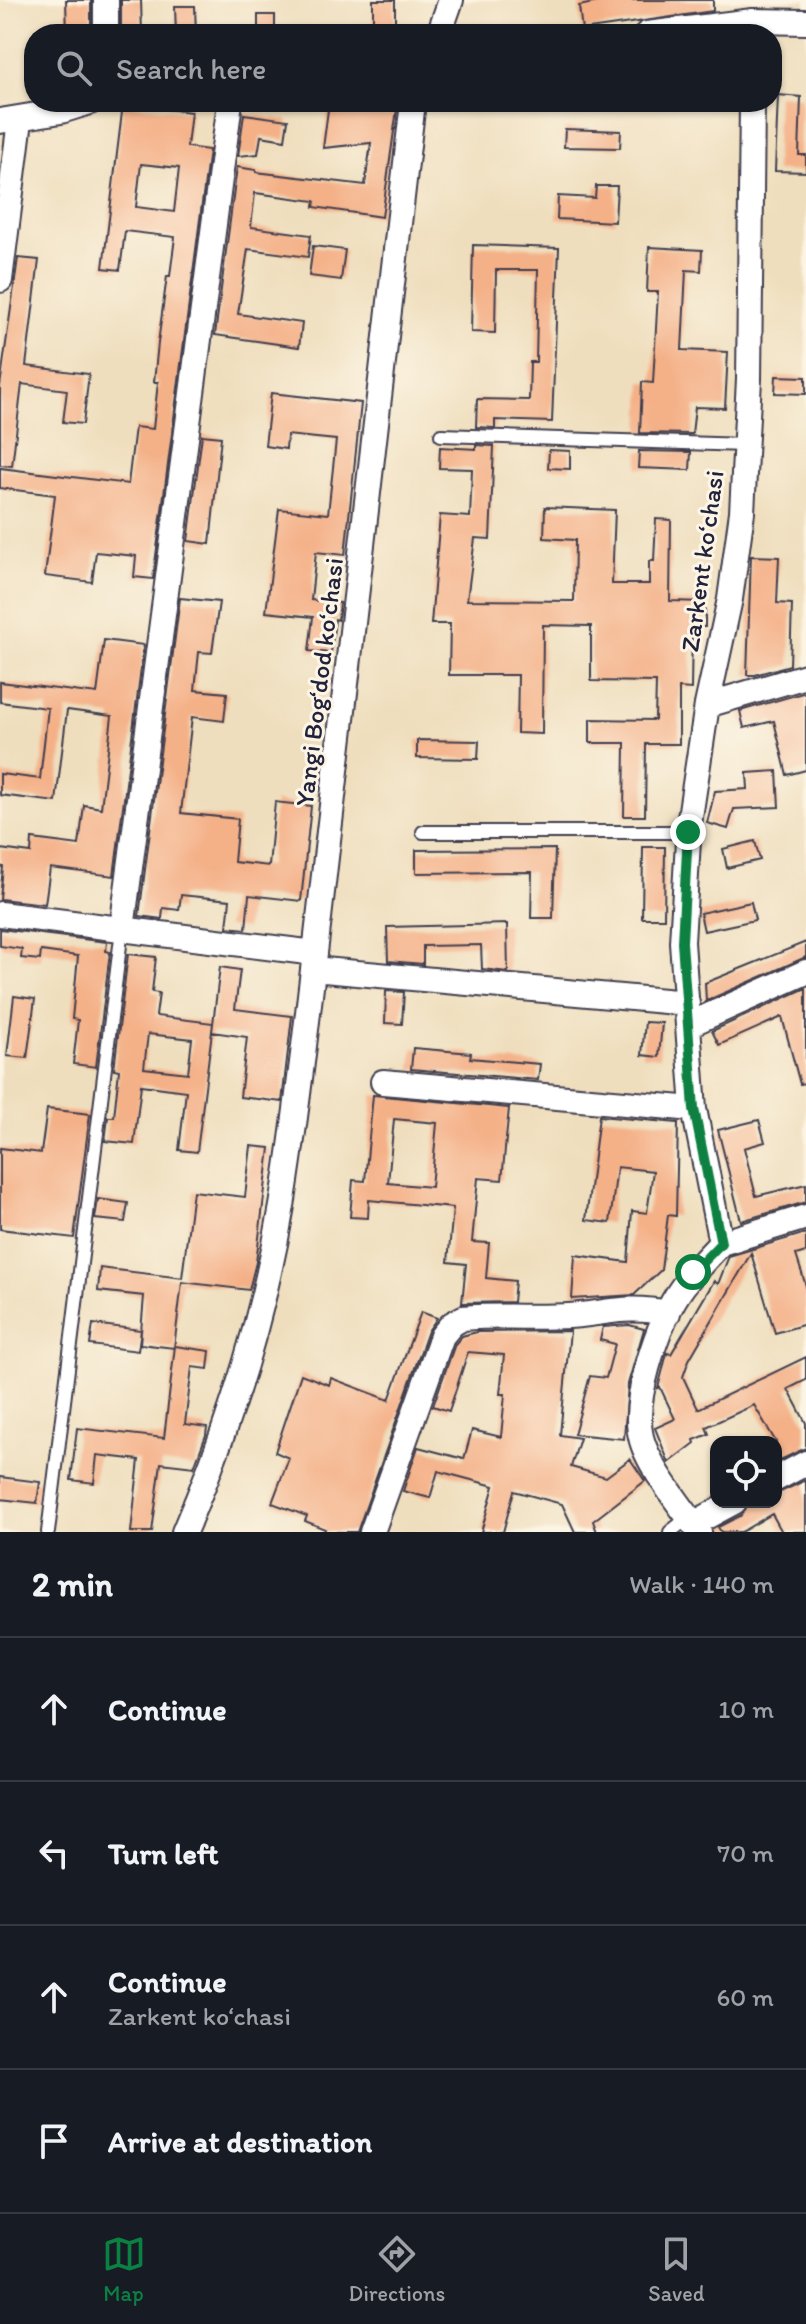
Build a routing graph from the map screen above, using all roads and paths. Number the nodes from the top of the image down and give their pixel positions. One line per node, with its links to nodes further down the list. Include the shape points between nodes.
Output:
1 (106, 0): 5 (street)
2 (451, 0): 6 (street)
3 (752, 18): 4 (street); 7 (street)
4 (806, 22)
5 (106, 24)
6 (443, 24)
7 (713, 24)
8 (48, 112): 12 (street)
9 (229, 112): 21 (street)
10 (412, 112): 22 (street, Yangi Bogʻdod koʻchasi)
11 (752, 112): 15 (street, Zarkent koʻchasi)
12 (10, 121): 13 (street)
13 (0, 280)
14 (441, 435): 15 (lane)
15 (745, 445): 17 (street, Zarkent koʻchasi, via 730,599)
16 (806, 676): 17 (street)
17 (707, 705): 19 (street, Zarkent koʻchasi)
18 (423, 832): 19 (lane)
19 (688, 832): 24 (street, Zarkent koʻchasi, via 682,942)
20 (0, 914): 21 (street)
21 (122, 929): 22 (street); 34 (lane)
22 (314, 961): 24 (street); 35 (street, Yangi Bogʻdod koʻchasi, via 272,1256 221,1437)
23 (806, 972): 24 (street)
24 (688, 1014): 26 (street, Zarkent koʻchasi)
25 (383, 1082): 26 (street)
26 (694, 1109): 28 (street, Zarkent koʻchasi)
27 (806, 1217): 28 (street)
28 (721, 1243): 29 (street, via 693,1272)
29 (668, 1313): 33 (street, via 639,1407 641,1438); 36 (street, via 623,1308 570,1316 463,1318 452,1324 442,1336)
30 (806, 1463): 31 (street)
31 (782, 1476)
32 (722, 1508): 33 (street)
33 (688, 1526)
34 (48, 1532)
35 (184, 1532)
36 (372, 1532)

